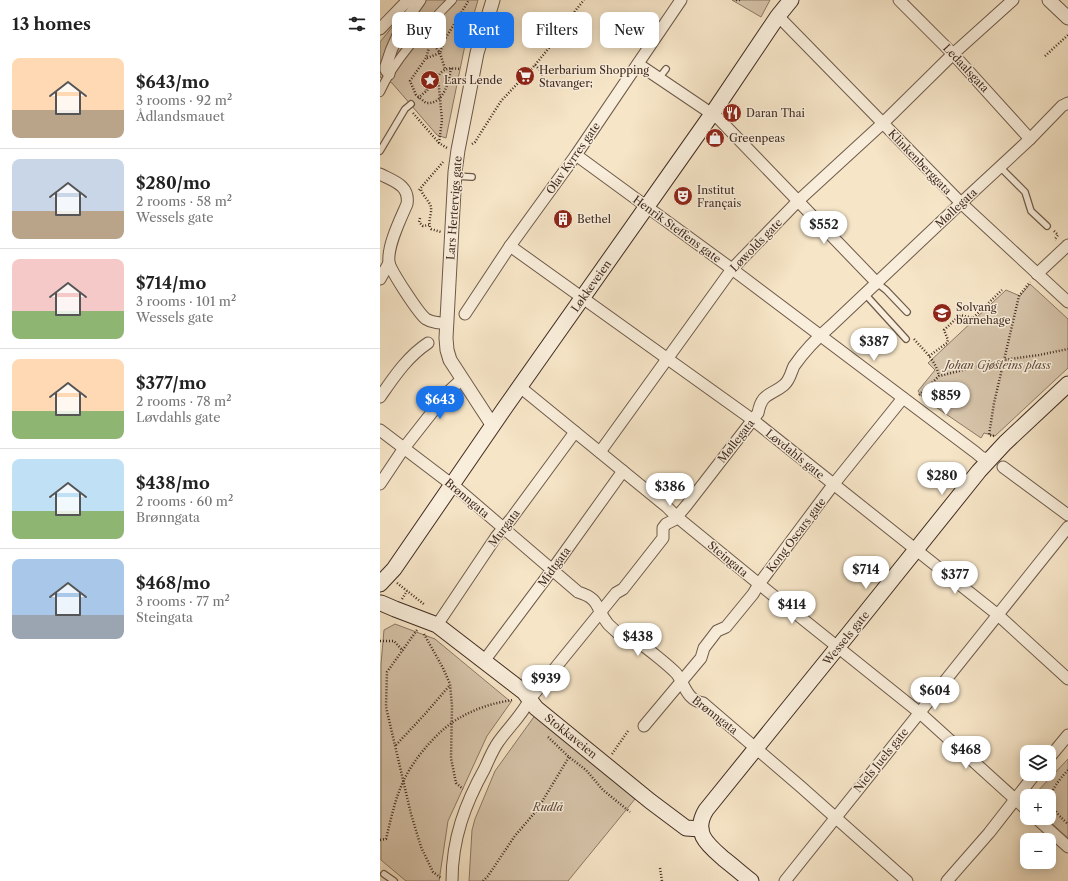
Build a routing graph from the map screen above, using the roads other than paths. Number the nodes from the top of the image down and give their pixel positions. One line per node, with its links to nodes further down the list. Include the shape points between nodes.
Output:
1 (408, 0): 12 (street)
2 (420, 0): 16 (street, via 394,42 386,66)
3 (452, 0): 16 (street, via 411,44)
4 (493, 0): 28 (street, Lars Hertervigs gate, via 472,75)
5 (680, 0): 14 (street, Olav Kyrres gate, via 674,17)
6 (791, 0): 10 (main road, Løkkeveien)
7 (899, 0): 13 (street, Ledaalsgata)
8 (1013, 0): 13 (street, Løwolds gate)
9 (1049, 0): 11 (street)
10 (778, 16): 21 (main road, Løkkeveien); 22 (street, Klinkenberggata)
11 (1068, 18)
12 (380, 29)
13 (953, 54): 22 (street, Løwolds gate); 23 (street, Ledaalsgata)
14 (638, 64): 17 (street); 25 (street, Olav Kyrres gate)
15 (666, 69): 17 (lane)
16 (389, 74): 18 (street)
17 (659, 78): 21 (street)
18 (380, 92)
19 (1068, 104): 23 (street, Møllegata, via 1062,106)
20 (409, 106): 24 (lane)
21 (712, 114): 30 (street); 32 (main road, Løkkeveien)
22 (882, 123): 30 (street, Løwolds gate); 31 (street, Klinkenberggata)
23 (1030, 139): 26 (street, Møllegata)
24 (380, 151)
25 (576, 155): 32 (street, Henrik Steffens gate); 35 (street, Olav Kyrres gate)
26 (1000, 167): 31 (street, Møllegata); 33 (lane, via 1025,192 1031,211)
27 (380, 174): 36 (street, via 401,185 407,194 407,204 392,241)
28 (454, 176): 29 (lane); 46 (street, Lars Hertervigs gate)
29 (472, 178)
30 (798, 201): 37 (street, Løwolds gate); 40 (street)
31 (961, 203): 38 (street, Klinkenberggata); 40 (street, Møllegata)
32 (646, 207): 37 (street, Henrik Steffens gate); 42 (main road, Løkkeveien)
33 (1047, 226)
34 (1068, 245): 38 (street)
35 (510, 246): 42 (street, Løvdahls gate); 45 (street, Olav Kyrres gate)
36 (389, 263): 39 (street); 46 (street, via 421,315 431,321)
37 (732, 269): 47 (street, Henrik Steffens gate); 50 (street, Løwolds gate)
38 (1037, 274): 43 (street, Klinkenberggata)
39 (380, 279)
40 (877, 283): 41 (street, Møllegata); 44 (lane)
41 (865, 294): 47 (street, Møllegata); 48 (lane)
42 (582, 298): 50 (street, Løvdahls gate); 53 (main road, Løkkeveien)
43 (1068, 302)
44 (907, 312)
45 (465, 314)
46 (446, 324): 51 (street, Lars Hertervigs gate, via 448,355)
47 (820, 336): 55 (street, Henrik Steffens gate); 56 (street, Møllegata, via 794,367 784,385 768,394)
48 (906, 339)
49 (428, 343): 54 (street, via 416,351)
50 (667, 358): 56 (street, Løvdahls gate); 61 (street, Løwolds gate)
51 (462, 379): 57 (street, Lars Hertervigs gate); 60 (street, via 448,392)
52 (1068, 384): 62 (main road, Wessels gate)
53 (520, 387): 57 (main road, Løkkeveien); 59 (street, Steingata)
54 (380, 397)
55 (903, 398): 62 (street, Henrik Steffens gate, via 981,457); 66 (street, Kong Oscars gate)
56 (753, 420): 66 (street, Løvdahls gate); 69 (street, Møllegata)
57 (492, 426): 67 (main road, Løkkeveien)
58 (380, 430): 60 (street, Brønngata)
59 (576, 432): 61 (street, Steingata); 71 (street, Murgata)
60 (404, 448): 65 (street); 67 (street, Brønngata)
61 (600, 452): 64 (street, Steingata)
62 (989, 460): 72 (main road, Wessels gate)
63 (1003, 467): 68 (street)
64 (623, 471): 69 (street, Steingata); 73 (street, Midtgata)
65 (380, 484)
66 (833, 484): 72 (street, Løvdahls gate); 76 (street, Kong Oscars gate)
67 (452, 485): 71 (street, Brønngata); 74 (main road, Løkkeveien)
68 (1068, 515)
69 (677, 517): 76 (street, Steingata); 78 (street, Møllegata, via 666,524 663,528 663,538 623,589 616,593)
70 (1068, 527): 79 (street, Niels Juels gate)
71 (504, 528): 73 (street, Brønngata); 80 (street, Murgata)
72 (915, 550): 79 (street, Løvdahls gate); 81 (main road, Wessels gate)
73 (552, 570): 78 (street, Brønngata, via 578,592 588,595); 82 (street, Midtgata)
74 (394, 578): 75 (main road, Løkkeveien); 77 (main road, Løkkeveien)
75 (380, 584)
76 (759, 584): 81 (street, Steingata); 84 (street, Kong Oscars gate, via 726,627 717,631)
77 (380, 604): 80 (main road, Stokkaveien)
78 (601, 611): 84 (street, Brønngata, via 608,624 628,641 636,641); 85 (street, Møllegata)
79 (998, 615): 83 (street, Løvdahls gate); 86 (street, Niels Juels gate)
80 (439, 621): 82 (main road, Stokkaveien)
81 (839, 647): 86 (street, Steingata); 89 (main road, Wessels gate)
82 (484, 661): 85 (main road, Stokkaveien, via 522,690)
83 (1068, 679)
84 (681, 681): 87 (street, Kong Oscars gate); 89 (street, Brønngata, via 686,691 698,702 704,703)
85 (523, 700): 96 (main road, Stokkaveien, via 663,812 686,828); 99 (street, Møllegata, via 526,708 498,742 470,794)
86 (920, 713): 92 (street, Steingata); 94 (street, Niels Juels gate)
87 (644, 726)
88 (1068, 735): 90 (street)
89 (756, 748): 94 (street, Brønngata); 96 (main road, Wessels gate, via 706,810)
90 (1056, 750)
91 (1031, 781): 92 (street)
92 (1016, 800): 93 (street, Steingata); 104 (street)
93 (1020, 804)
94 (835, 818): 102 (street, Niels Juels gate); 103 (street, Brønngata)
95 (1044, 825): 97 (street)
96 (701, 829): 101 (main road, via 707,844)
97 (1068, 847)
98 (384, 874): 100 (lane)
99 (448, 880)
100 (394, 881)
101 (751, 881)
102 (785, 881)
103 (907, 881)
104 (947, 881)

